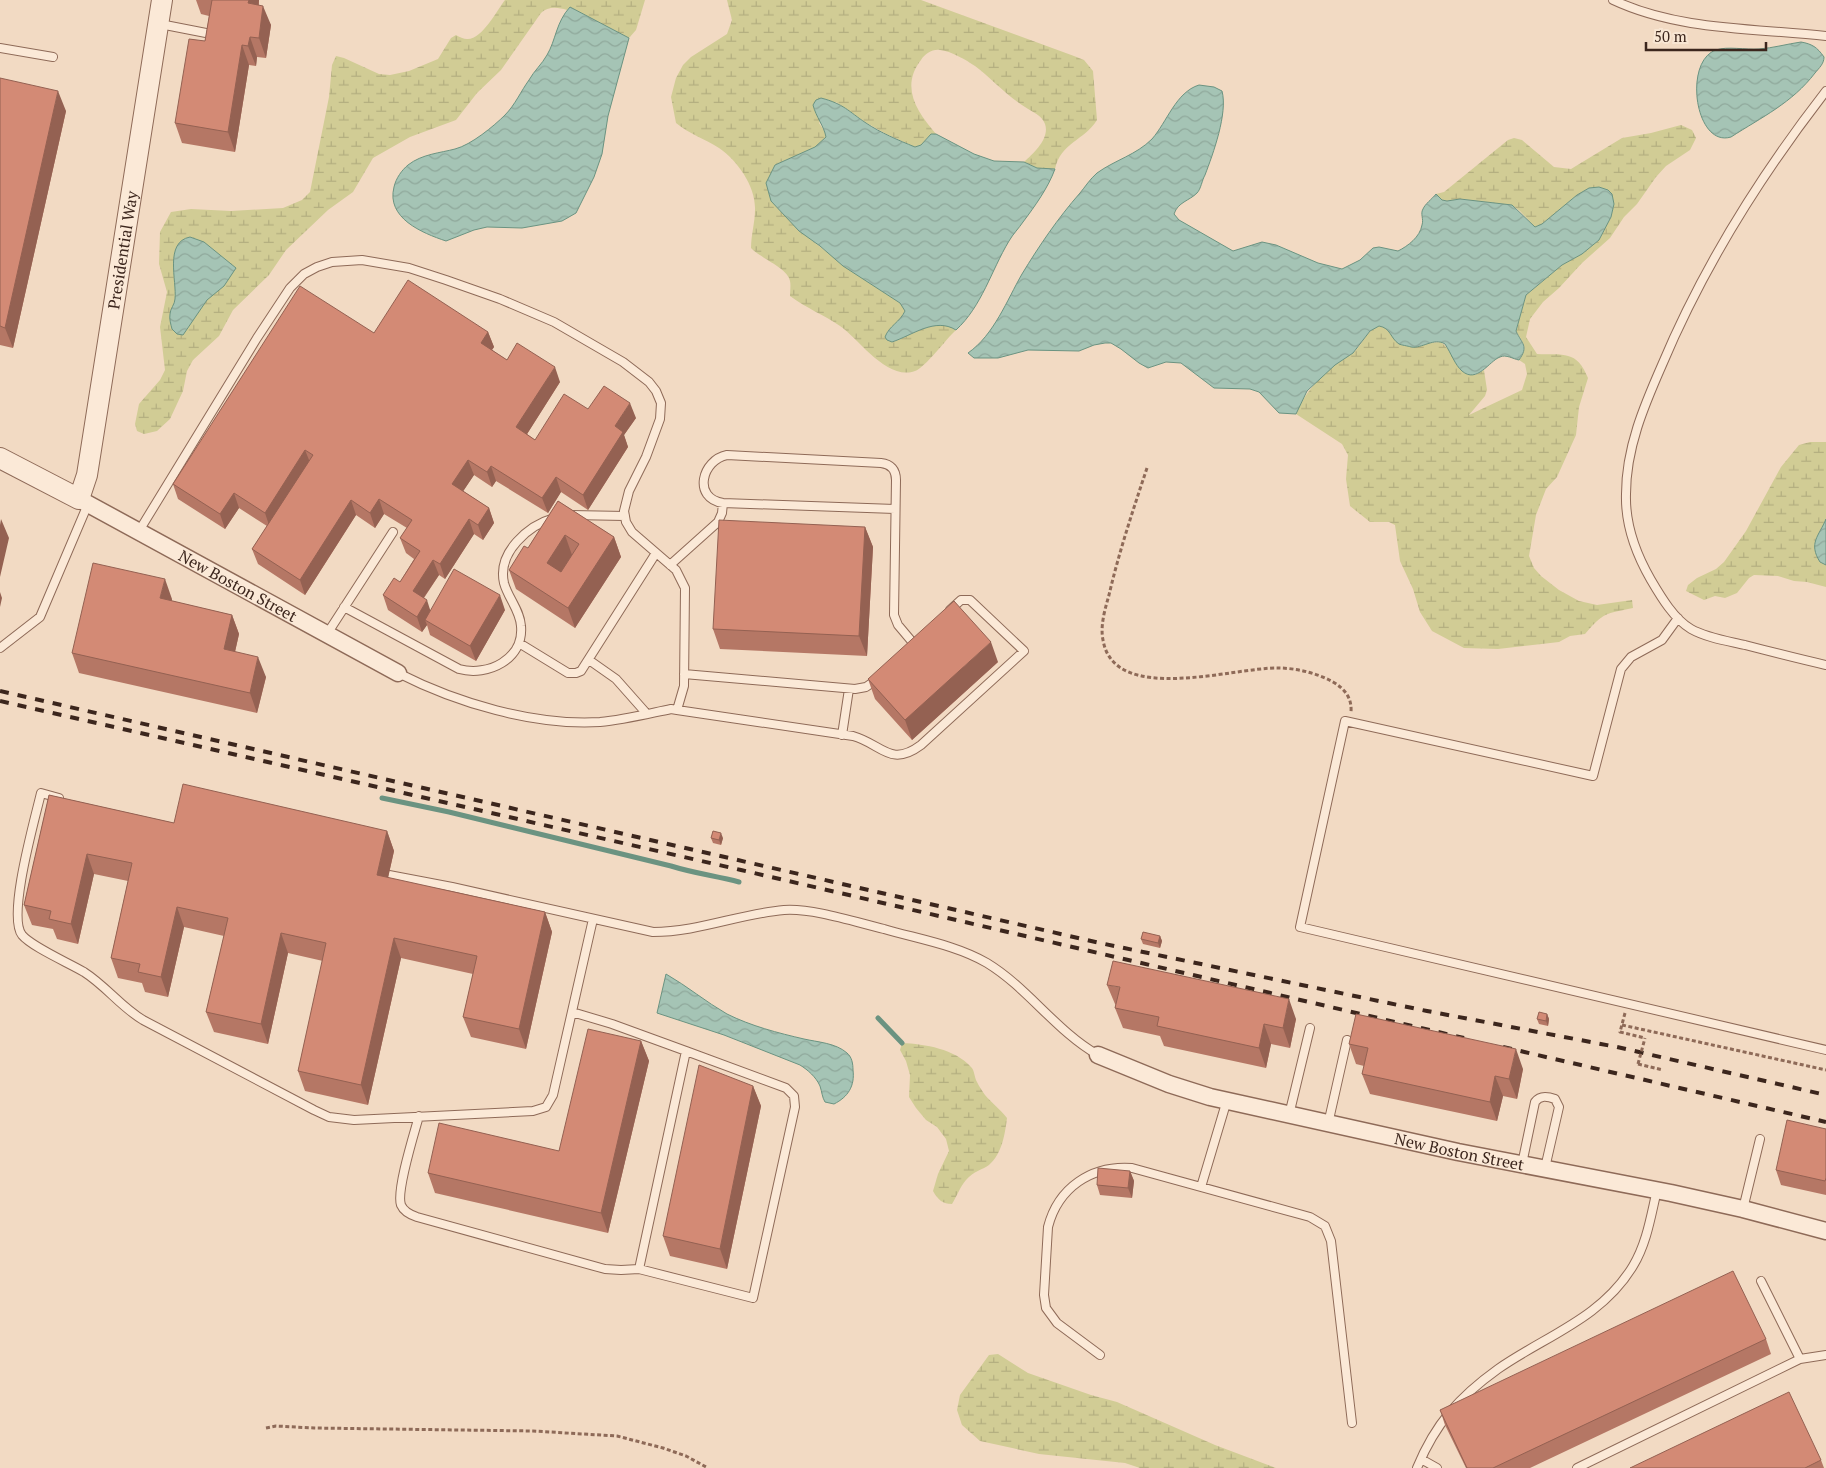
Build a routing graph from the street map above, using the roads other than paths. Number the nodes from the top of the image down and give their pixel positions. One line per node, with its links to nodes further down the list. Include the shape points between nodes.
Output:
1 (162, 0): 3 (street, Presidential Way)
2 (1613, 0): 5 (lane, via 1677,21)
3 (158, 24): 4 (lane); 10 (street, Presidential Way)
4 (206, 33)
5 (1826, 36)
6 (0, 48): 7 (lane)
7 (53, 57)
8 (1826, 91): 20 (lane, via 1735,220 1679,325 1634,434 1626,496 1630,532 1646,571)
9 (0, 458): 10 (street)
10 (84, 502): 14 (street, New Boston Street); 25 (lane, via 40,617)
11 (723, 503): 12 (lane); 12 (lane, via 707,495 703,481 714,460 730,455 884,463 896,474); 17 (lane, via 718,522)
12 (895, 509): 24 (lane, via 894,615)
13 (625, 516): 14 (lane, via 625,501 660,419 661,403 649,382 587,340 531,311 409,268 362,260 332,262 317,267 290,288); 16 (lane, via 632,532); 23 (lane, via 558,517 536,525 520,538 504,568 504,582 519,614 521,636)
14 (140, 531): 21 (street, New Boston Street)
15 (393, 532): 18 (lane)
16 (656, 552): 17 (lane); 27 (lane)
17 (670, 565): 30 (lane, via 685,588)
18 (344, 607): 21 (lane); 23 (lane, via 468,671 479,672 500,664)
19 (943, 616): 35 (lane, via 961,600 970,600 1024,651 914,750 891,755 868,741)
20 (1678, 618): 28 (lane, via 1692,629 1718,639); 42 (lane, via 1662,640 1631,657 1621,669 1593,776 1345,721 1300,926)
21 (327, 634): 29 (street, New Boston Street)
22 (921, 637): 24 (lane)
23 (518, 643): 27 (lane, via 568,673 581,671)
24 (914, 644): 26 (lane)
25 (0, 648)
26 (907, 650)
27 (589, 660): 34 (lane, via 616,680)
28 (1826, 665)
29 (398, 673): 34 (lane, via 456,697 502,711 556,721 598,722)
30 (684, 674): 32 (lane); 33 (lane)
31 (879, 677): 32 (lane, via 866,688)
32 (849, 689): 35 (lane)
33 (677, 710): 34 (lane); 35 (lane)
34 (647, 714)
35 (842, 735)
36 (70, 800): 47 (lane, via 41,793 18,904 17,923 21,934 86,973 143,1020 322,1114 354,1120)
37 (389, 875): 38 (lane)
38 (593, 919): 39 (lane); 44 (lane, via 640,930 668,932 794,910 937,944 969,954 993,967 1071,1037)
39 (572, 1012): 43 (lane); 47 (lane, via 553,1095 546,1106 533,1111)
40 (1310, 1028): 46 (lane)
41 (1347, 1040): 48 (lane)
42 (1826, 1050)
43 (686, 1051): 56 (lane); 56 (lane, via 786,1088 794,1096 795,1107 753,1298)
44 (1098, 1055): 45 (street, New Boston Street, via 1168,1084)
45 (1227, 1100): 46 (street, New Boston Street); 52 (lane)
46 (1290, 1115): 48 (street, New Boston Street)
47 (419, 1116): 56 (lane, via 401,1188 401,1205 408,1213 605,1269)
48 (1328, 1124): 50 (street, New Boston Street)
49 (1760, 1139): 54 (lane)
50 (1522, 1164): 51 (street, New Boston Street); 51 (lane, via 1535,1102 1542,1096 1551,1098 1559,1107)
51 (1545, 1168): 53 (street, New Boston Street)
52 (1201, 1187): 58 (lane, via 1137,1169 1111,1168 1082,1178 1060,1199 1051,1217 1047,1237 1046,1308 1057,1323); 61 (lane, via 1310,1217 1328,1230)
53 (1657, 1190): 54 (street, New Boston Street); 62 (lane, via 1643,1245 1610,1296 1570,1327 1499,1368 1462,1398 1443,1419)
54 (1743, 1209): 55 (street, New Boston Street)
55 (1826, 1231)
56 (639, 1269)
57 (1761, 1281): 60 (lane)
58 (1100, 1355)
59 (1826, 1355): 60 (lane)
60 (1800, 1360): 65 (lane)
61 (1352, 1423)
62 (1421, 1458): 63 (lane); 64 (lane)
63 (1417, 1468)
64 (1437, 1468)
65 (1577, 1468)

